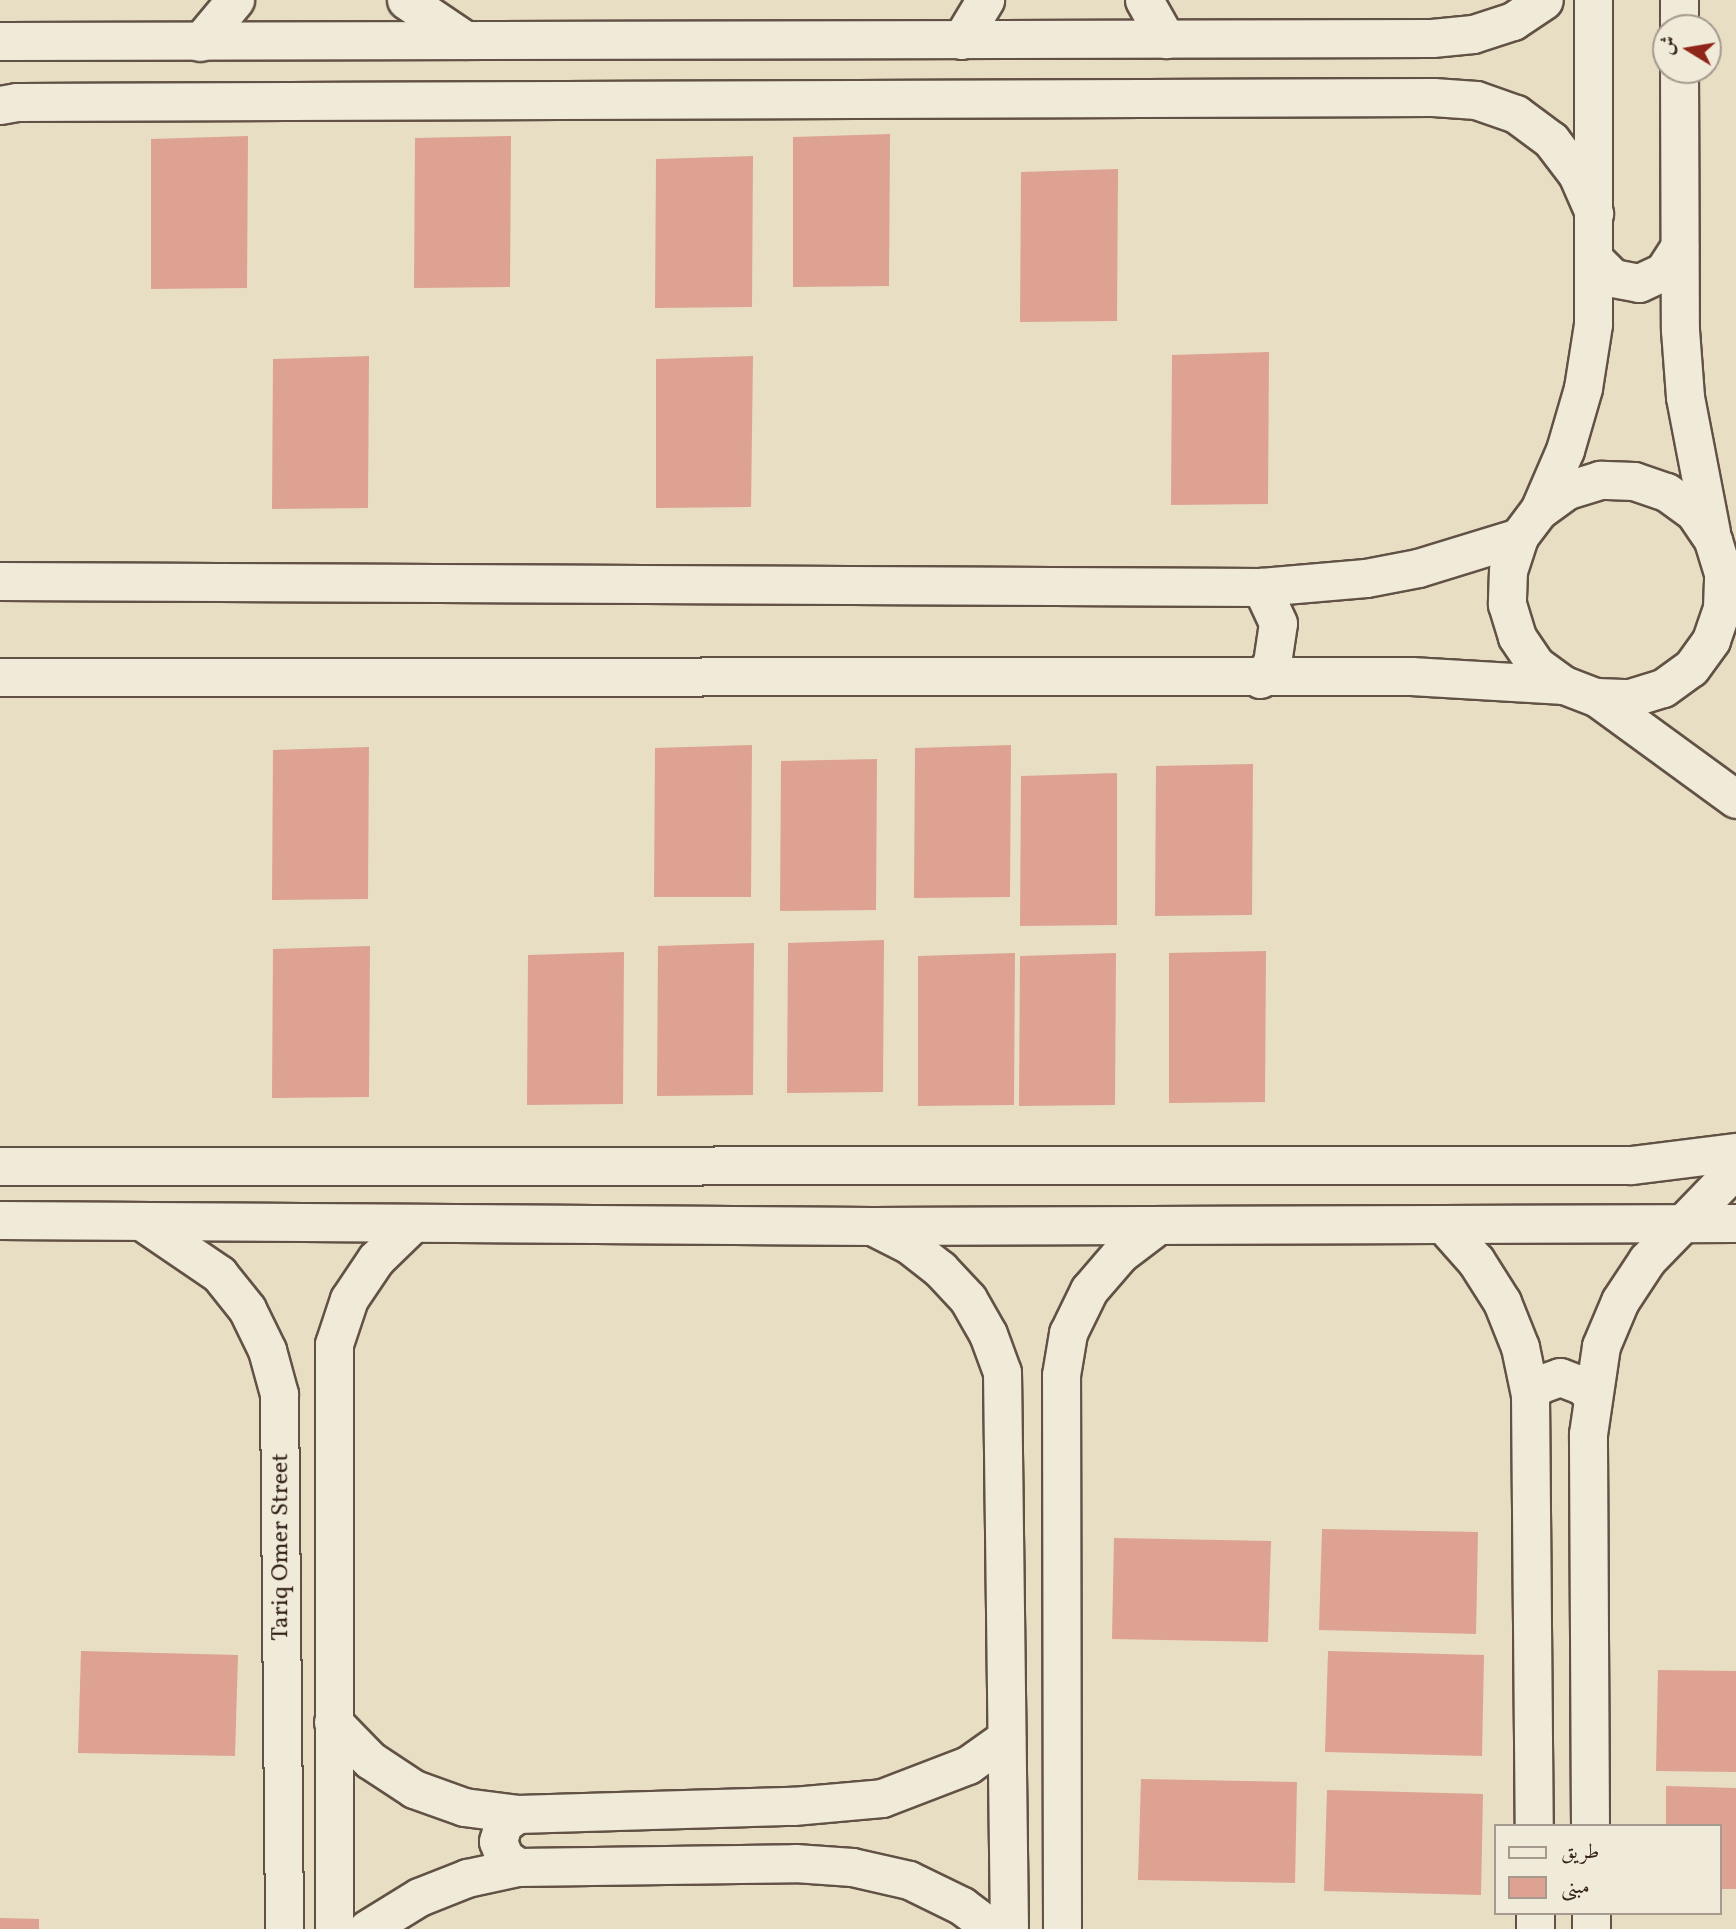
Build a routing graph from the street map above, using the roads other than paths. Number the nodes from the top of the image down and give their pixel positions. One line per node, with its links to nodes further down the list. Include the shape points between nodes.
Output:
1 (235, 0): 11 (street)
2 (406, 0): 10 (street)
3 (985, 0): 9 (street)
4 (1144, 0): 7 (street)
5 (1544, 0): 8 (street, via 1513,21 1473,34)
6 (1593, 0): 16 (street)
7 (1166, 39): 8 (street); 9 (street)
8 (1393, 39): 14 (street, via 1404,62 1399,87)
9 (961, 40): 10 (street)
10 (466, 41): 11 (street)
11 (200, 42): 12 (street)
12 (4, 45)
13 (1679, 84): 17 (street)
14 (1391, 96): 15 (street); 16 (street, via 1476,100 1516,114 1551,140 1577,174)
15 (6, 100)
16 (1594, 213): 18 (street)
17 (1679, 247): 18 (street, via 1663,272 1639,283 1613,278); 20 (street, via 1685,397)
18 (1594, 259): 19 (street, via 1593,324 1583,388 1565,450)
19 (1529, 524): 20 (street, via 1567,490 1600,480 1634,481 1666,492 1685,505); 22 (street, via 1405,571); 25 (street, via 1508,570 1507,593 1517,637 1536,665)
20 (1724, 571): 25 (street, via 1722,608 1711,640 1691,668 1663,688 1630,698)
21 (0, 581): 22 (street)
22 (1261, 587): 24 (street, via 1278,623 1272,663)
23 (0, 677): 24 (street)
24 (1260, 679): 25 (street, via 1411,676)
25 (1580, 691): 26 (street)
26 (1736, 799)
27 (1736, 1152): 28 (street, via 1631,1165)
28 (721, 1166): 30 (street); 38 (street)
29 (1736, 1168): 36 (street)
30 (3, 1170)
31 (4, 1217): 32 (street)
32 (143, 1223): 34 (street); 41 (street, Tariq Omer Street, via 183,1246 233,1292 267,1350)
33 (1736, 1223): 36 (street)
34 (412, 1224): 38 (street); 40 (street, Tariq Omer Street, via 376,1259 349,1299 334,1344)
35 (1443, 1224): 36 (street); 37 (street); 42 (street, via 1476,1261 1502,1302 1520,1347)
36 (1681, 1224): 43 (street, via 1647,1260 1620,1301 1601,1346)
37 (1158, 1225): 39 (street); 44 (street, via 1120,1254 1089,1290 1068,1333)
38 (721, 1226): 39 (street)
39 (872, 1226): 45 (street, via 908,1244 968,1299 1002,1372)
40 (332, 1392): 41 (street, via 305,1379); 46 (street, Tariq Omer Street)
41 (279, 1394): 54 (street, Tariq Omer Street)
42 (1530, 1395): 43 (street, via 1538,1385 1560,1377 1583,1385); 50 (street)
43 (1591, 1395): 51 (street)
44 (1060, 1411): 45 (street, via 1054,1398 1030,1389 1017,1393); 59 (street)
45 (1004, 1415): 47 (street)
46 (333, 1722): 49 (street, via 370,1760 414,1789 464,1807); 55 (street, Tariq Omer Street)
47 (1006, 1738): 48 (street, via 968,1765 926,1784 882,1798); 58 (street)
48 (793, 1807): 49 (street); 52 (street, via 809,1813 818,1827 816,1844)
49 (517, 1814): 53 (street, via 503,1824 498,1841 503,1857)
50 (1534, 1824)
51 (1590, 1824)
52 (795, 1863): 53 (street); 57 (street, via 852,1867 909,1880 962,1906)
53 (518, 1867): 56 (street, via 467,1878 419,1897)
54 (284, 1929)
55 (334, 1929)
56 (368, 1929)
57 (992, 1929)
58 (1009, 1929)
59 (1062, 1929)

